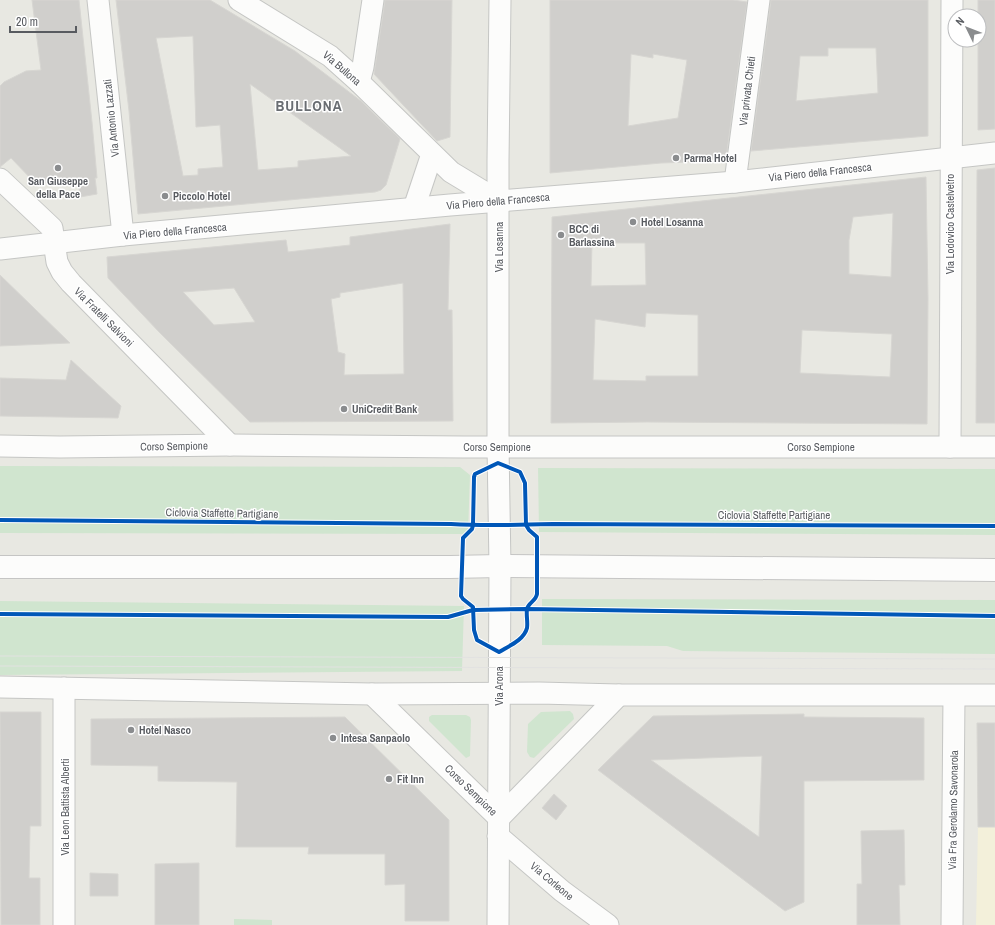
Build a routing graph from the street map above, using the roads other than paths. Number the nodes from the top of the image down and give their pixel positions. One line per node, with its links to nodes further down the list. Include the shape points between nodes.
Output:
1 (98, 0): 15 (street, Via Antonio Lazzati)
2 (239, 0): 7 (street, Via Bullona, via 330,56)
3 (373, 0): 7 (street, via 363,67)
4 (500, 0): 13 (street, Via Losanna)
5 (759, 0): 12 (street, Via privata Chieti)
6 (952, 0): 10 (street, Via Lodovico Castelvetro)
7 (358, 82): 9 (street, Via Bullona)
8 (995, 153): 10 (street, Via Piero della Francesca)
9 (432, 154): 13 (street, Via Bullona, via 451,172); 14 (street)
10 (950, 158): 12 (street, Via Piero della Francesca); 21 (street, Via Lodovico Castelvetro)
11 (0, 179): 16 (street, Via Fratelli Salvioni, via 52,228)
12 (735, 182): 13 (street, Via Piero della Francesca)
13 (499, 201): 14 (street, Via Piero della Francesca); 20 (street, Via Losanna)
14 (414, 208): 15 (street, Via Piero della Francesca)
15 (123, 235): 16 (street, Via Piero della Francesca)
16 (54, 242): 17 (street, Via Piero della Francesca); 18 (street, Via Fratelli Salvioni, via 57,262 71,283)
17 (0, 249)
18 (230, 445): 19 (street, Corso Sempione); 20 (street, Corso Sempione)
19 (0, 446)
20 (498, 446): 21 (street, Corso Sempione); 23 (street, Via Arona)
21 (950, 447): 22 (street, Corso Sempione)
22 (995, 447)
23 (500, 566): 24 (main road); 25 (main road); 28 (street, Via Arona)
24 (0, 567)
25 (995, 570)
26 (0, 686): 27 (street)
27 (64, 688): 29 (street); 34 (street, Via Leon Battista Alberti)
28 (499, 693): 29 (street); 30 (street); 33 (street, Via Arona)
29 (372, 694): 33 (street, Corso Sempione)
30 (619, 695): 32 (street); 33 (street, Corso Sempione)
31 (995, 695): 32 (street)
32 (954, 696): 37 (street, Via Fra Gerolamo Savonarola)
33 (499, 827): 35 (street, Via Arona); 36 (street, Via Corleone, via 562,891)
34 (64, 925)
35 (498, 925)
36 (608, 925)
37 (952, 925)

